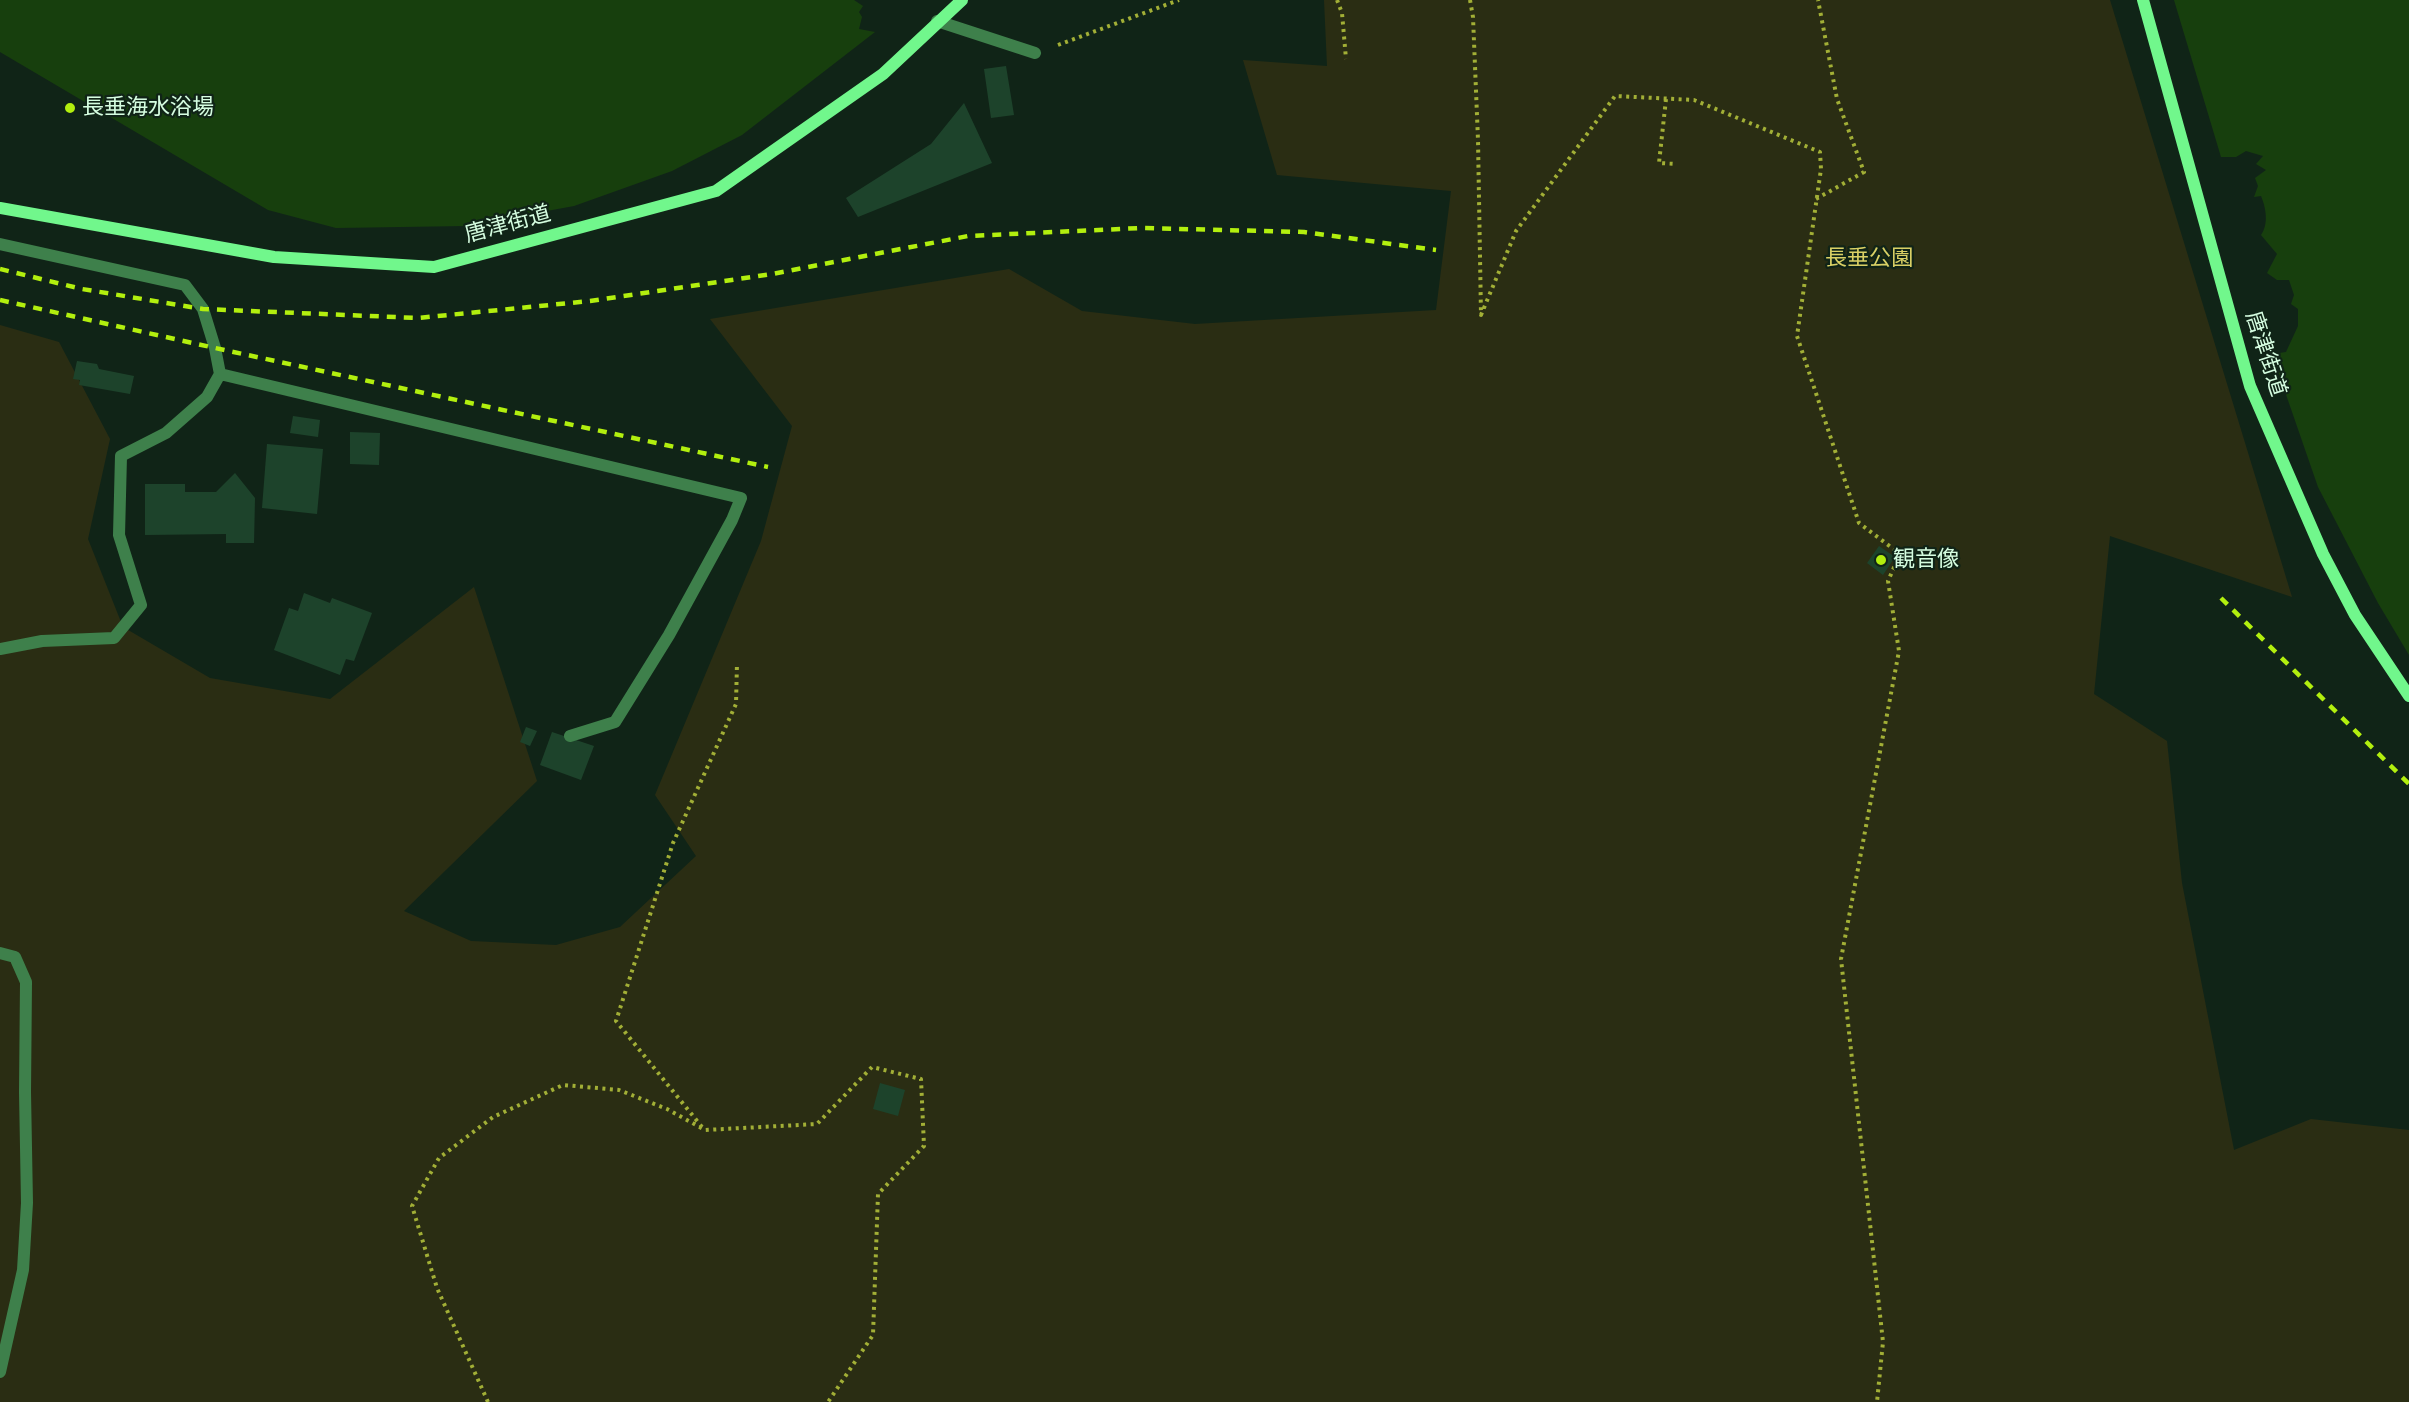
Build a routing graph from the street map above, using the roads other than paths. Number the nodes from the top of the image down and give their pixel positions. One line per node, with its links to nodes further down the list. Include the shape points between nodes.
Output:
1 (962, 0): 3 (street, 唐津街道)
2 (2143, 0): 9 (street, 唐津街道, via 2250,386 2323,554 2355,615)
3 (937, 21): 4 (street); 5 (street, 唐津街道, via 883,74 716,191 434,267 274,257)
4 (1035, 53)
5 (0, 208)
6 (0, 244): 7 (street, via 185,285 203,309)
7 (220, 374): 8 (street, via 207,397 166,433 121,456 119,535 141,605 114,638 42,641); 10 (street, via 741,498 669,635 615,722)
8 (0, 649)
9 (2409, 696)
10 (570, 736)
11 (0, 953): 12 (street, via 15,957 26,982 27,1203 23,1270)
12 (0, 1372)

